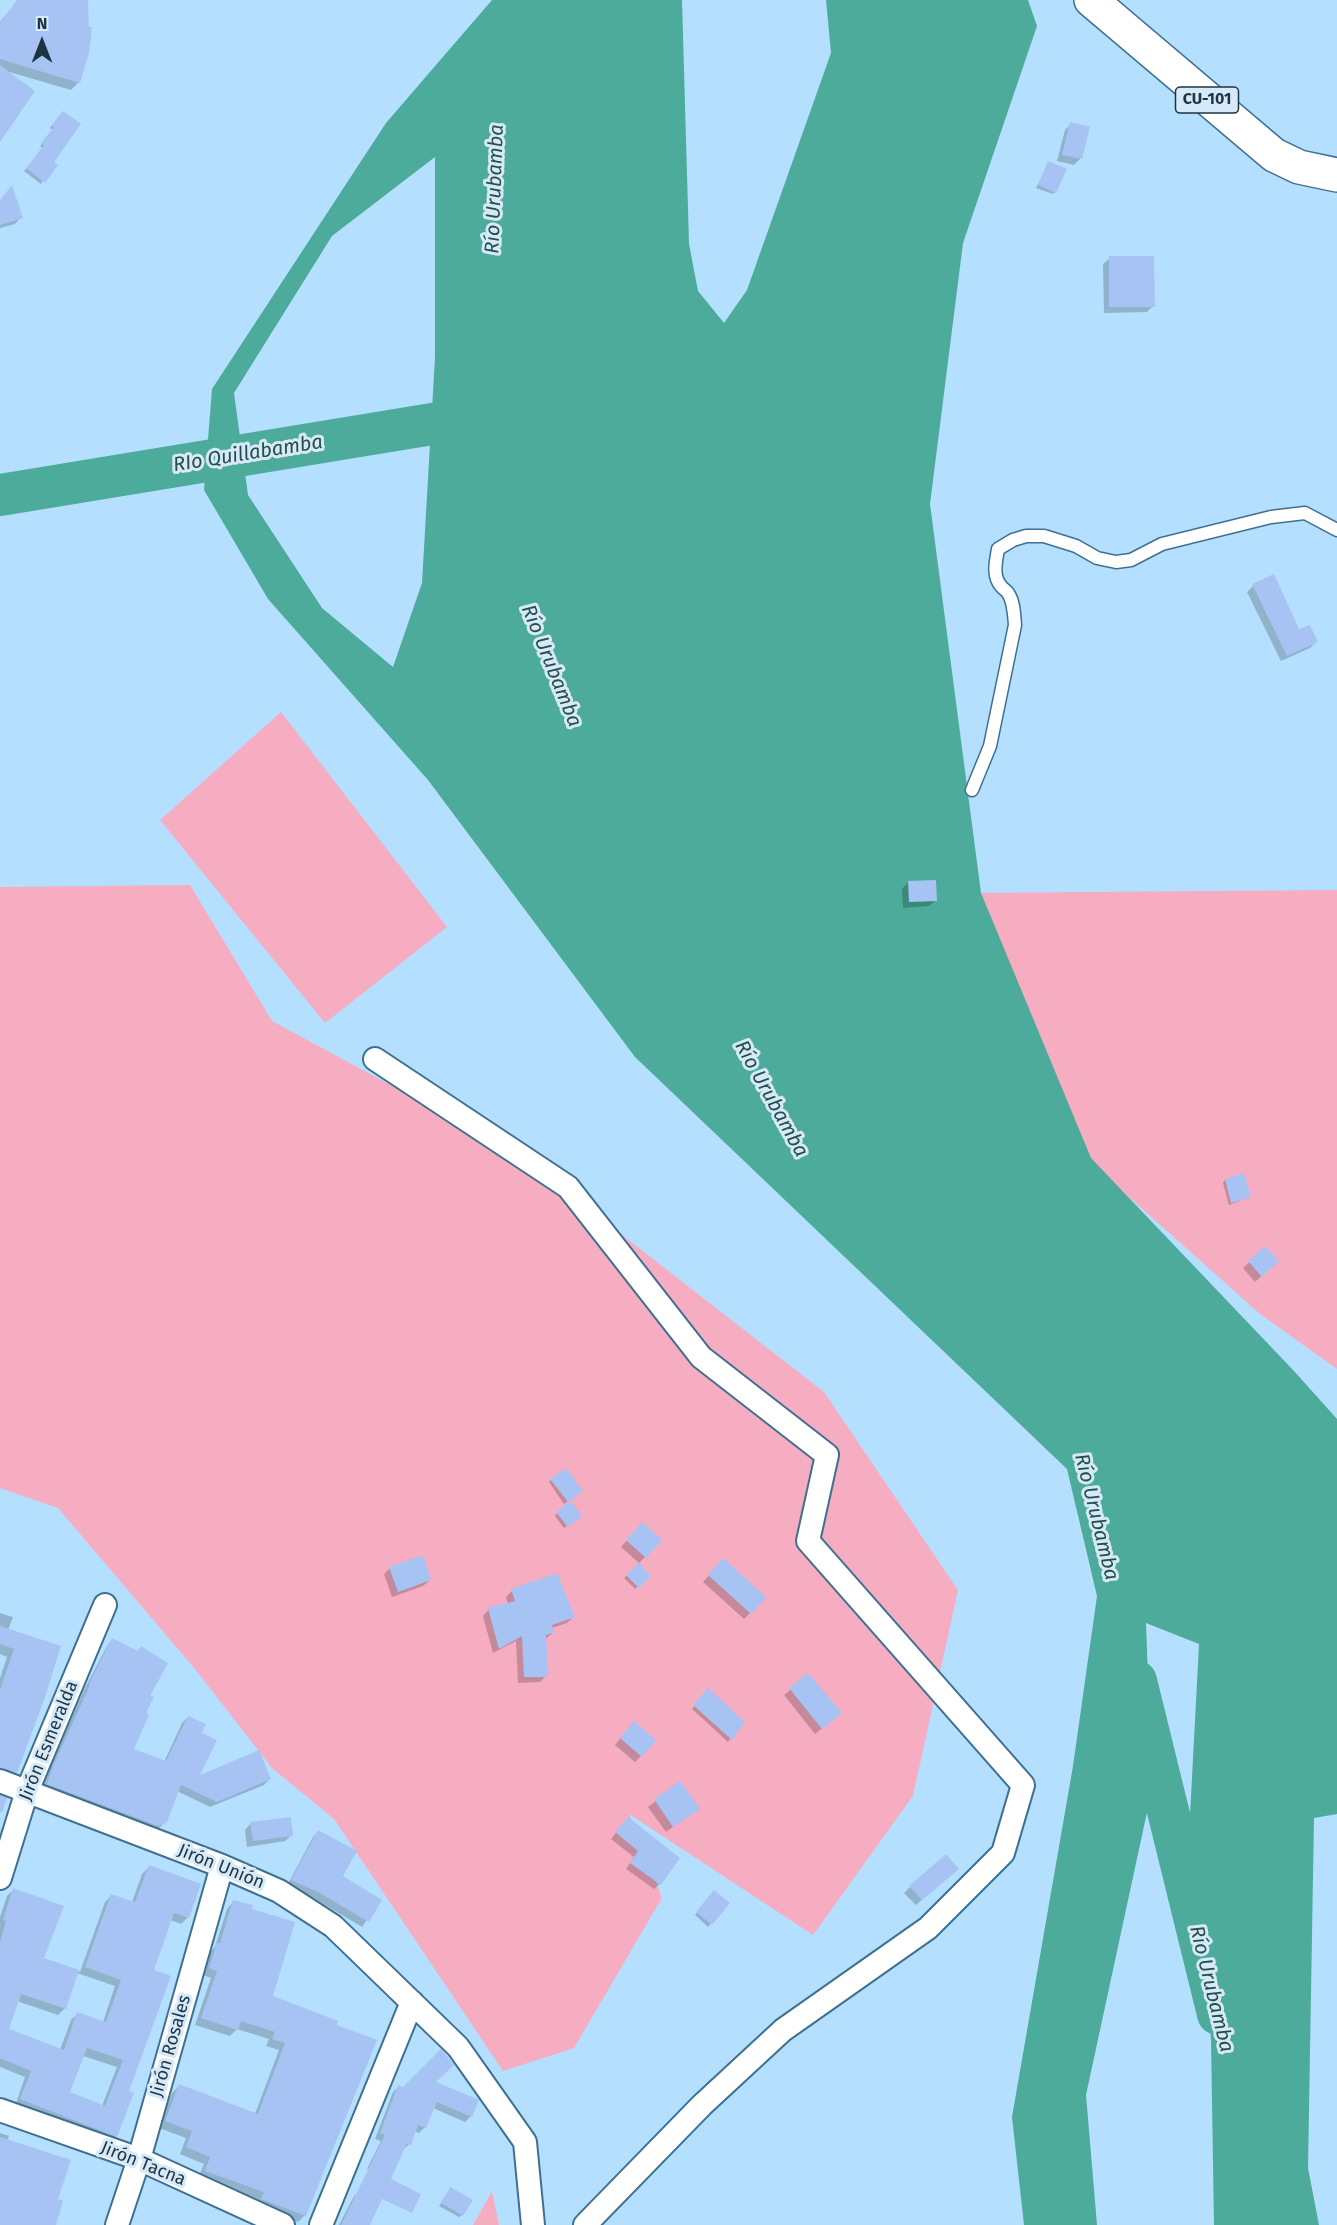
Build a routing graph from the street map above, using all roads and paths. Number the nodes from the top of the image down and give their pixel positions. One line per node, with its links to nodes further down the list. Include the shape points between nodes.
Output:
1 (1091, 0): 2 (main road, CU-101, via 1274,155)
2 (1337, 175)
3 (1337, 530): 4 (lane, via 1305,513 1271,517 1162,544 1131,560 1116,562 1044,536 1026,536 998,549 996,578 1008,592 1015,625 990,746)
4 (972, 790)
5 (375, 1059): 18 (street, via 568,1187 701,1357 827,1455 807,1541 1023,1785 1003,1853 928,1928 783,2030 702,2105)
6 (105, 1605): 8 (street, Jirón Esmeralda)
7 (0, 1780): 8 (street, Jirón Unión)
8 (27, 1791): 9 (street, Jirón Unión); 10 (street, Jirón Esmeralda)
9 (222, 1866): 11 (street, Jirón Unión, via 279,1891 333,1926); 13 (street, Jirón Rosales)
10 (0, 1878)
11 (412, 2002): 16 (street); 17 (street, Jirón Unión, via 458,2047 525,2142)
12 (0, 2110): 13 (street, Jirón Tacna)
13 (139, 2159): 14 (street, Jirón Rosales); 15 (street, Jirón Tacna)
14 (117, 2225)
15 (283, 2225)
16 (321, 2225)
17 (533, 2225)
18 (585, 2225)

